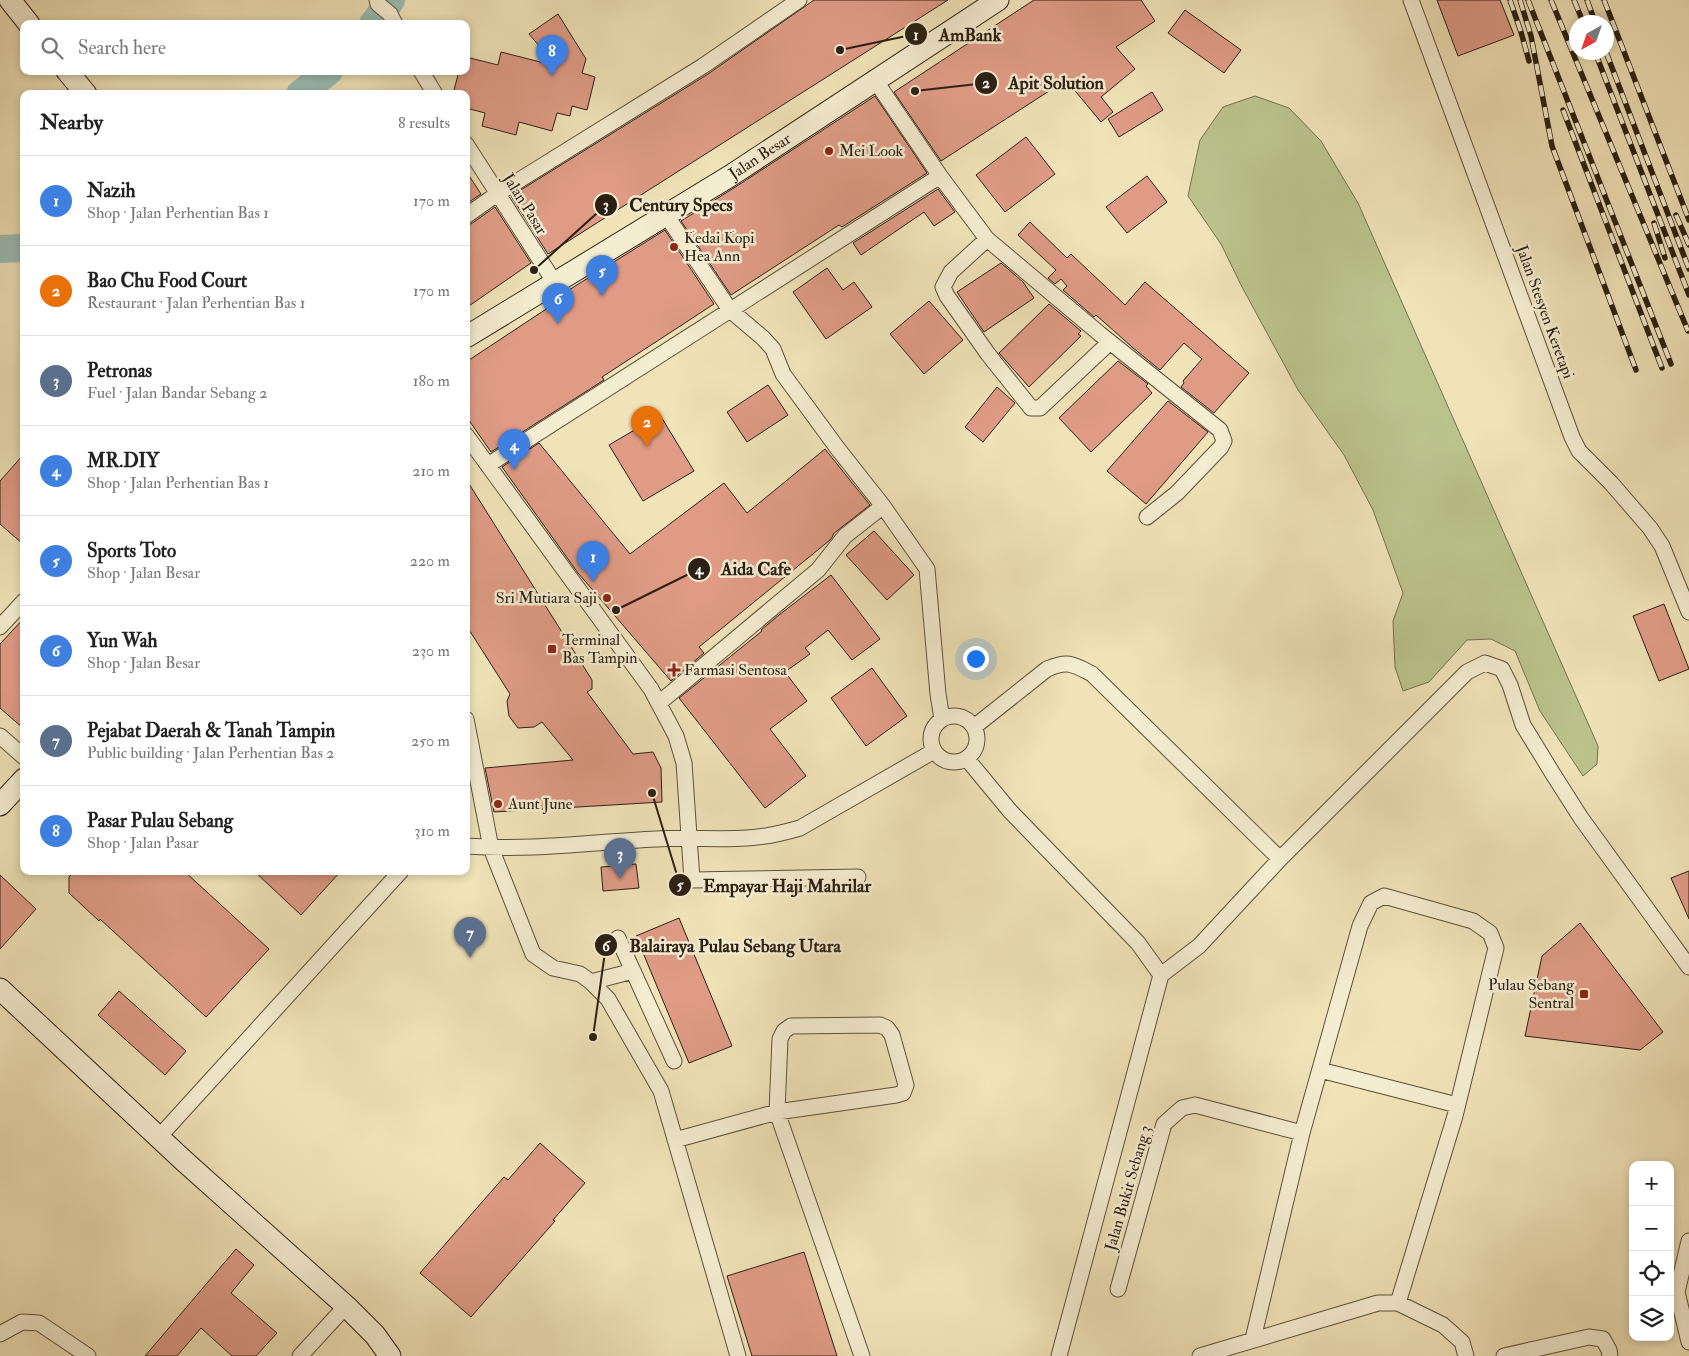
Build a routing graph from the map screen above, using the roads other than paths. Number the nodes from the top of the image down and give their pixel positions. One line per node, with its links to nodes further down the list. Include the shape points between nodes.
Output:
1 (10, 0): 7 (street)
2 (799, 0): 15 (street, via 703,66)
3 (998, 0): 10 (street, Jalan Besar)
4 (1411, 0): 28 (street, Jalan Stesyen Keretapi, via 1572,437 1579,451 1644,520 1662,546)
5 (378, 2): 6 (street)
6 (393, 19)
7 (26, 20)
8 (70, 75): 11 (street)
9 (423, 75): 12 (street)
10 (875, 80): 14 (street); 17 (street, Jalan Besar)
11 (83, 90)
12 (433, 90)
13 (470, 150): 15 (street, Jalan Pasar)
14 (940, 176): 18 (street); 20 (street)
15 (498, 194): 16 (street); 19 (street, Jalan Pasar)
16 (470, 213)
17 (666, 215): 19 (street, Jalan Besar); 20 (street)
18 (987, 239): 22 (street); 22 (street, via 951,272 944,287 988,354 1031,408 1040,408)
19 (555, 283): 21 (street, Jalan Besar)
20 (730, 310): 24 (street); 25 (street, via 773,349 784,374)
21 (470, 335)
22 (1110, 342): 26 (street, via 1220,430 1224,441 1177,493)
23 (470, 440): 24 (street)
24 (488, 465): 30 (street)
25 (883, 506): 30 (street, via 845,536 818,570); 31 (street, via 927,569)
26 (1147, 517)
27 (20, 605): 29 (street)
28 (1689, 612)
29 (0, 627)
30 (659, 703): 40 (street, via 676,736 684,763)
31 (942, 719): 32 (street, via 964,717); 35 (street, via 931,736)
32 (974, 727): 37 (street, via 976,748); 43 (street, via 1047,669 1058,664 1071,664 1092,674)
33 (0, 736): 36 (street)
34 (470, 740): 42 (street)
35 (934, 751): 37 (street, via 952,762); 40 (street, via 800,828 747,838)
36 (20, 754)
37 (966, 759): 49 (street, via 1010,811 1138,943)
38 (20, 782): 39 (street)
39 (0, 805)
40 (690, 837): 42 (street); 45 (street, via 692,880)
41 (470, 846): 42 (street)
42 (491, 848): 50 (street, via 533,954 554,968 580,974)
43 (1280, 859): 47 (street, via 1467,672 1485,663 1502,669 1523,725 1557,781); 49 (street, via 1198,946)
44 (397, 875): 57 (street)
45 (858, 877)
46 (618, 938): 48 (street)
47 (1689, 967)
48 (633, 971): 50 (street); 52 (street)
49 (1161, 975): 71 (street)
50 (591, 982): 58 (street, via 608,999 660,1091)
51 (0, 989): 57 (street)
52 (674, 1061)
53 (1320, 1070): 54 (street); 54 (street, via 1360,926 1371,904 1384,896 1473,921 1490,933 1496,948); 56 (street)
54 (1457, 1105): 61 (street)
55 (778, 1112): 55 (street, via 902,1093 906,1085 892,1035 887,1028 880,1025 791,1026 784,1031 780,1038); 58 (street); 70 (street)
56 (1302, 1133): 60 (street, Jalan Bukit Sebang 3, via 1195,1105 1182,1108 1164,1124); 64 (street)
57 (159, 1137): 62 (street)
58 (675, 1140): 69 (street)
59 (1689, 1241): 65 (street, via 1677,1292)
60 (1118, 1289)
61 (1398, 1303): 64 (street, via 1378,1303); 73 (street, via 1443,1325 1462,1342)
62 (346, 1306): 67 (street); 68 (street, via 375,1335)
63 (0, 1334): 66 (street, via 22,1322 39,1323)
64 (1253, 1339): 72 (street)
65 (1689, 1342)
66 (88, 1356)
67 (300, 1356)
68 (390, 1356)
69 (738, 1356)
70 (862, 1356)
71 (1059, 1356)
72 (1200, 1356)
73 (1466, 1356)
74 (1504, 1356): 75 (street, via 1589,1337 1603,1339)
75 (1610, 1356)

